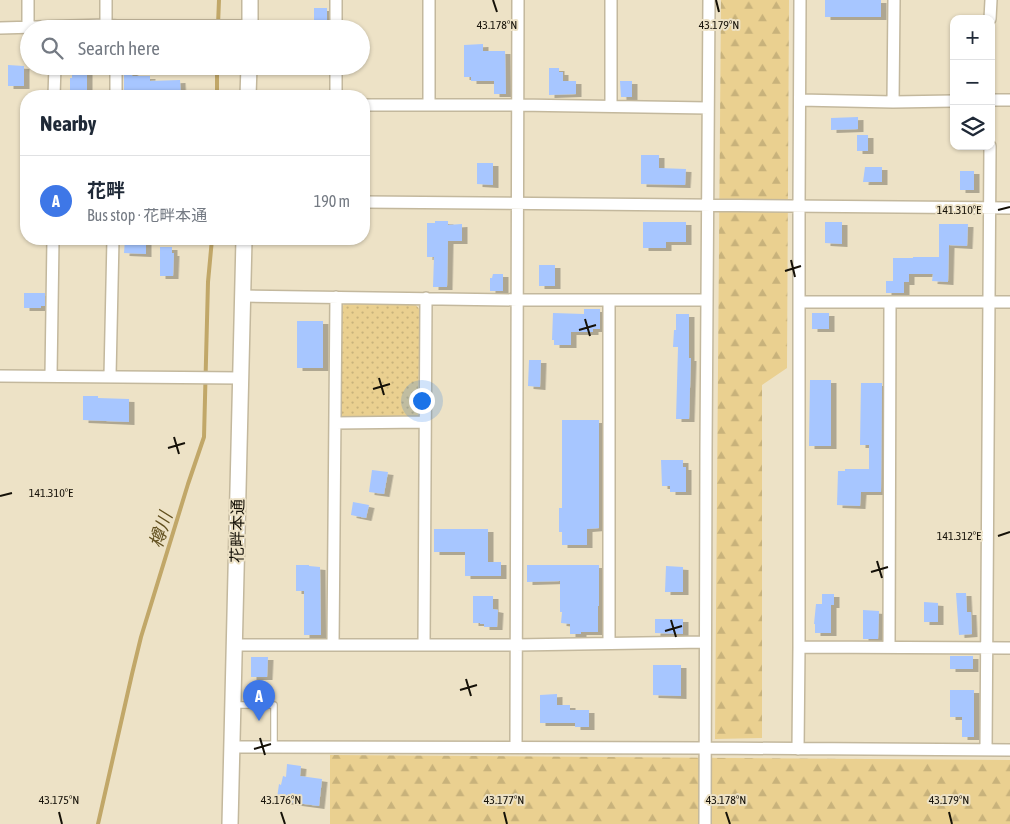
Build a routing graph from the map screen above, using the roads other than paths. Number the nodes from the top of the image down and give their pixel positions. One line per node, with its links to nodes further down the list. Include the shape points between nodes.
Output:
1 (28, 0): 13 (street)
2 (106, 0): 14 (street)
3 (250, 0): 15 (street)
4 (336, 0): 16 (street)
5 (428, 0): 33 (street)
6 (518, 0): 34 (street)
7 (611, 0): 35 (street)
8 (709, 0): 36 (street)
9 (800, 0): 27 (street)
10 (894, 0): 31 (street)
11 (991, 0): 12 (street)
12 (990, 15)
13 (28, 20)
14 (111, 20)
15 (250, 20)
16 (336, 20)
17 (20, 27): 18 (street)
18 (0, 28)
19 (55, 75): 23 (street)
20 (116, 75): 24 (street)
21 (249, 75): 25 (street)
22 (336, 75): 26 (street)
23 (54, 90)
24 (116, 90)
25 (248, 90)
26 (336, 90)
27 (800, 100): 31 (street); 41 (street)
28 (995, 100): 29 (street)
29 (1010, 100)
30 (950, 101): 31 (street)
31 (893, 102)
32 (370, 105): 33 (street)
33 (429, 105): 34 (street)
34 (518, 105): 35 (street); 39 (street)
35 (611, 106): 36 (street)
36 (708, 108): 40 (street)
37 (990, 150): 42 (street)
38 (370, 202): 39 (street)
39 (518, 203): 40 (street); 50 (street)
40 (708, 206): 41 (street); 52 (street)
41 (799, 206): 42 (street); 53 (street)
42 (990, 208): 43 (street); 54 (street)
43 (1010, 208)
44 (53, 245): 58 (street)
45 (113, 245): 59 (street)
46 (244, 245): 47 (street, 花畔本通)
47 (243, 296): 48 (street); 60 (street, 花畔本通)
48 (336, 297): 49 (street); 62 (street)
49 (426, 298): 50 (street); 61 (street)
50 (517, 300): 51 (street); 68 (street)
51 (609, 300): 52 (street); 64 (street)
52 (707, 300): 63 (street)
53 (799, 302): 56 (street); 69 (street)
54 (989, 302): 55 (street); 56 (street); 71 (street)
55 (1010, 302)
56 (890, 303): 70 (street)
57 (0, 376): 58 (street)
58 (51, 376): 59 (street)
59 (110, 376): 60 (street)
60 (241, 378): 65 (street, 花畔本通)
61 (425, 422): 62 (street); 67 (street)
62 (335, 423): 66 (street)
63 (705, 642): 64 (street); 77 (street)
64 (609, 643): 68 (street)
65 (234, 645): 66 (street); 73 (street, 花畔本通)
66 (333, 645): 67 (street)
67 (424, 645): 68 (street)
68 (516, 645): 76 (street)
69 (799, 647): 70 (street); 78 (street)
70 (889, 647): 71 (street)
71 (986, 648): 72 (street); 79 (street)
72 (1010, 648)
73 (233, 705): 74 (street, 花畔本通); 75 (lane, via 274,705)
74 (232, 747): 75 (street); 81 (street, 花畔本通)
75 (274, 747): 76 (street)
76 (516, 747): 77 (street)
77 (705, 748): 78 (street); 82 (street)
78 (798, 748): 79 (street)
79 (986, 750): 80 (street)
80 (1010, 750)
81 (230, 824)
82 (705, 824)

